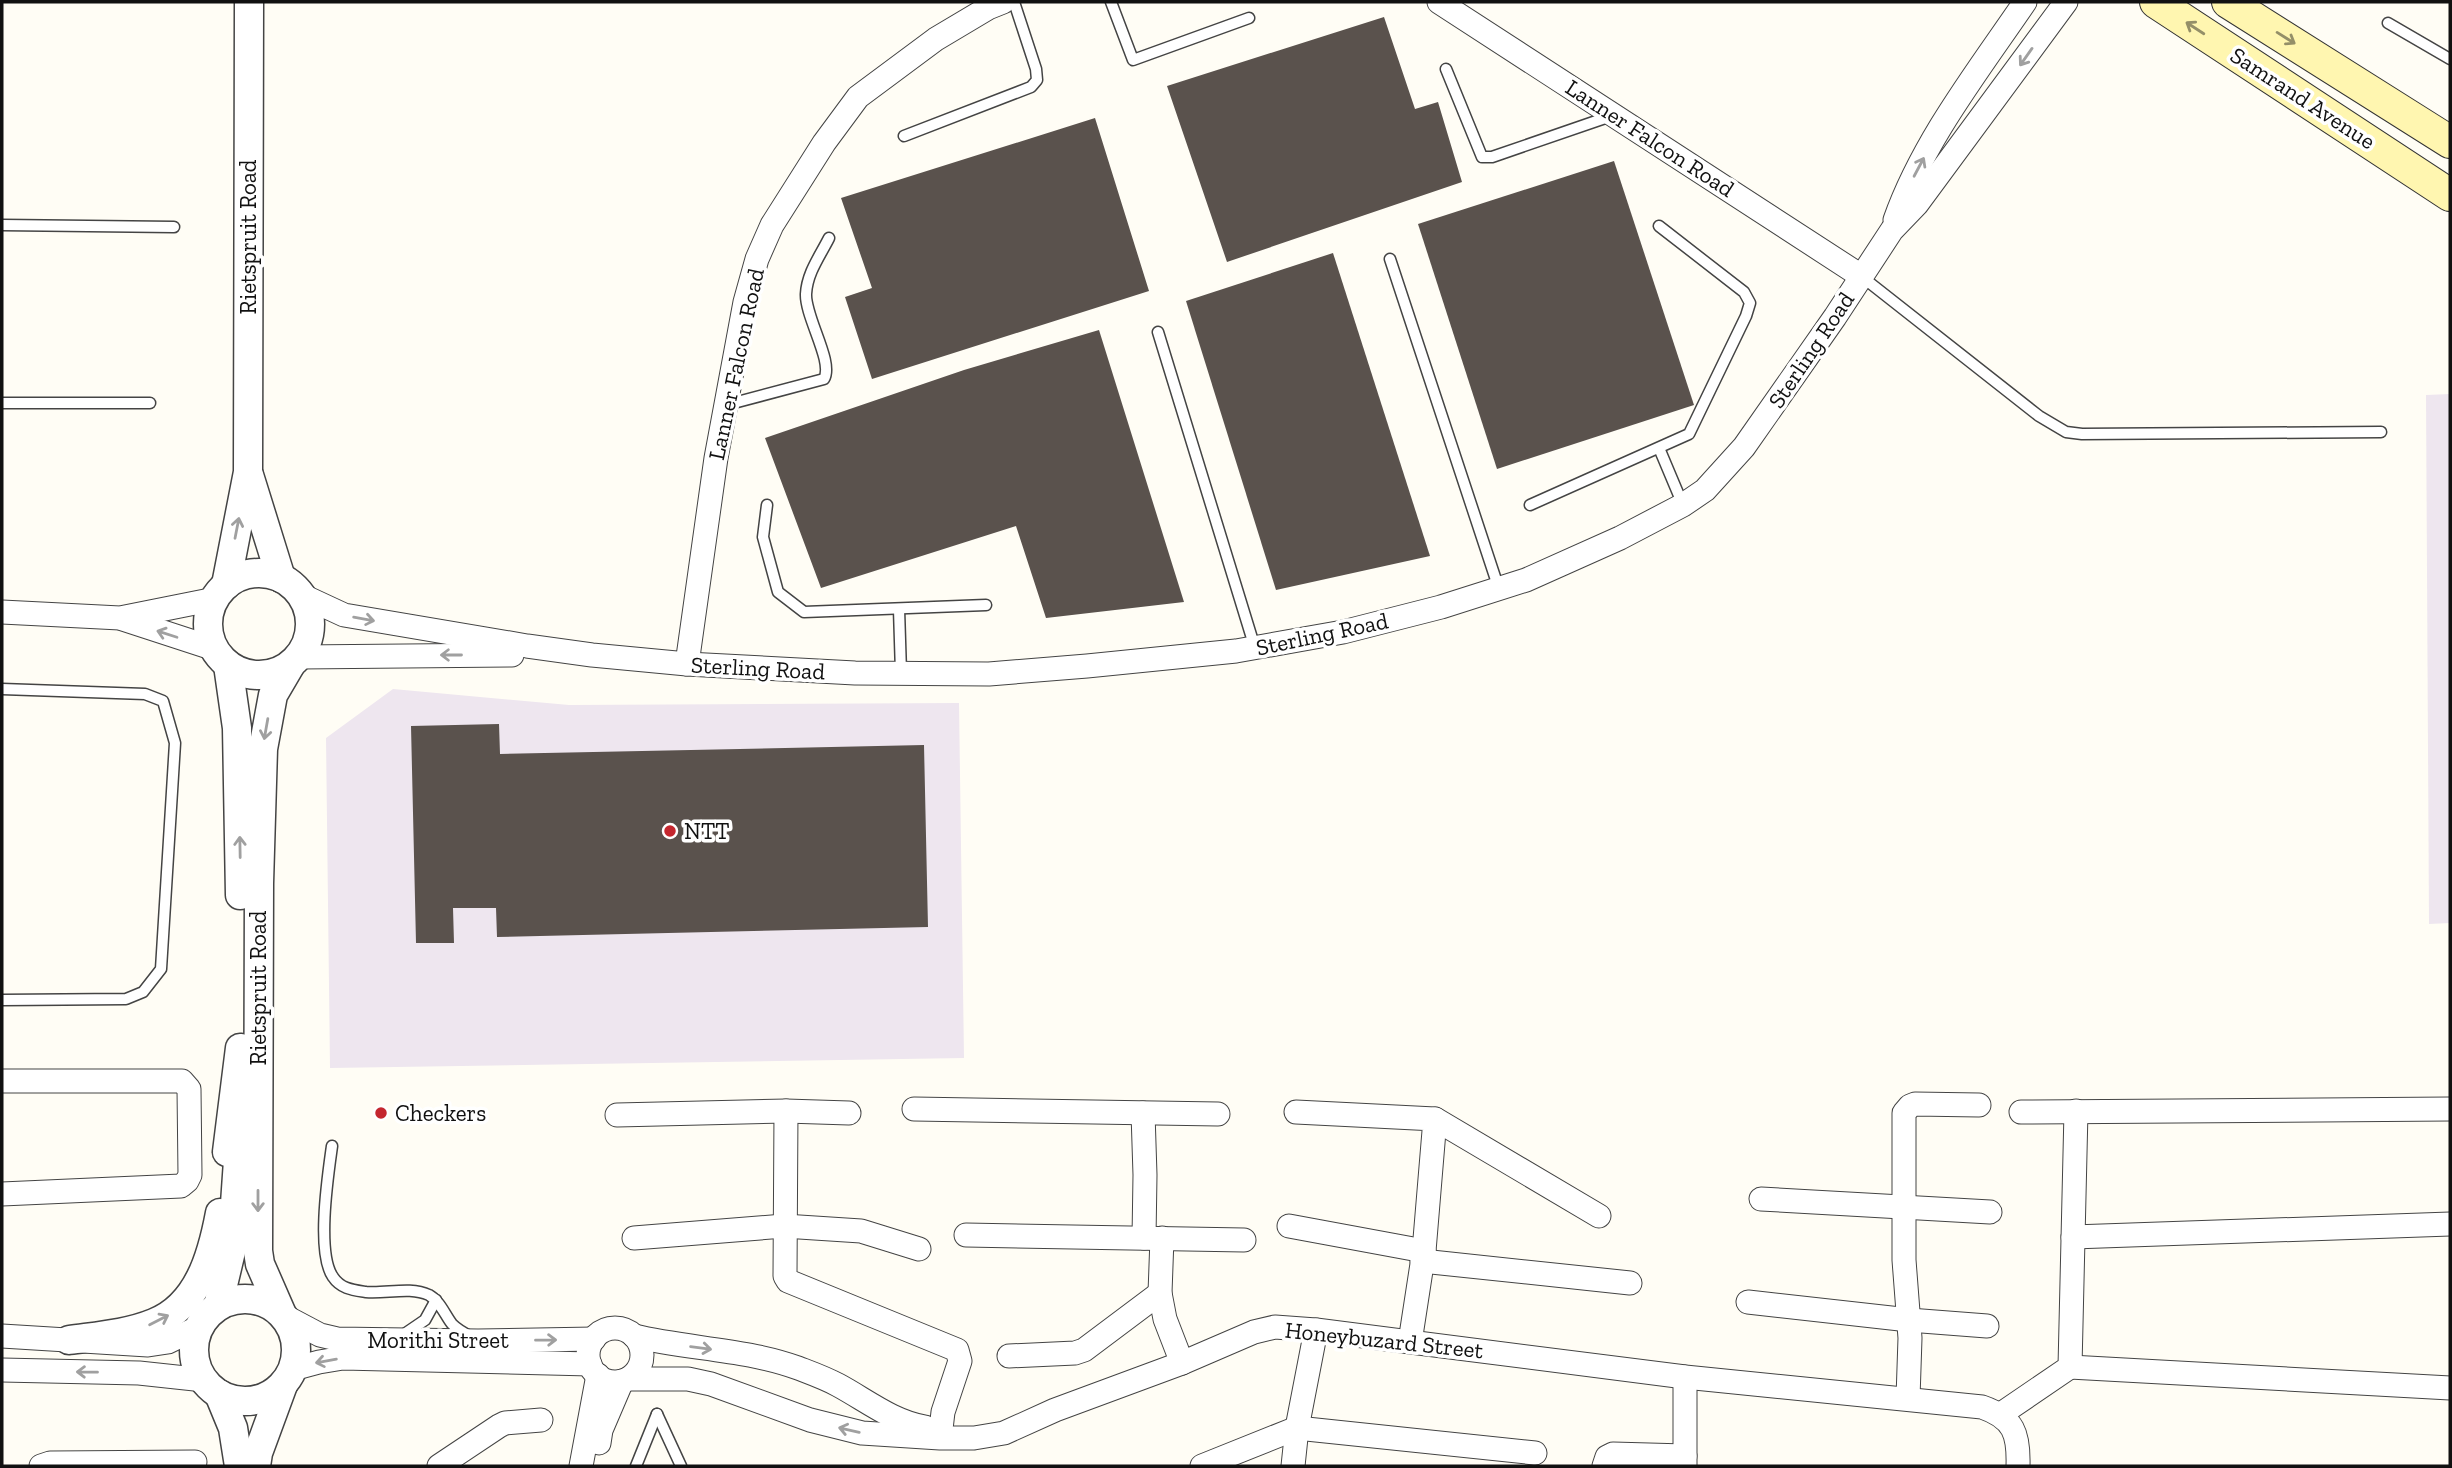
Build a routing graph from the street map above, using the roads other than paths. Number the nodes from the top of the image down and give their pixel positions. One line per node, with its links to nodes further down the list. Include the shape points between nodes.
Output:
1 (249, 2): 31 (street, Rietspruit Road)
2 (1003, 2): 28 (street, Lanner Falcon Road, via 936,39 858,97 824,143 772,225 757,259)
3 (1014, 2): 15 (lane, via 1037,80 1031,87)
4 (1111, 2): 10 (lane, via 1133,60)
5 (1439, 2): 14 (street, Lanner Falcon Road)
6 (2025, 2): 21 (street, Sterling Road, one-way to 6, via 1934,138)
7 (2066, 2): 21 (street, Sterling Road, one-way to 21, via 1917,204)
8 (2156, 2): 17 (main road, Samrand Avenue, one-way to 8)
9 (2228, 2): 16 (main road, Samrand Avenue, one-way to 16)
10 (1249, 18)
11 (2388, 23): 12 (lane)
12 (2450, 59)
13 (1446, 69): 14 (lane, via 1482,157)
14 (1614, 115): 24 (street, Lanner Falcon Road)
15 (904, 136)
16 (2450, 142)
17 (2450, 195)
18 (2, 225): 19 (lane)
19 (174, 226)
20 (1659, 226): 30 (lane, via 1744,292 1750,303 1689,435)
21 (1892, 230): 24 (street, Sterling Road)
22 (829, 238): 28 (lane, via 806,292 806,306 827,368 824,379)
23 (1390, 259): 36 (lane)
24 (1861, 276): 29 (lane, via 2039,416 2066,432); 34 (street, Sterling Road, via 1744,447 1705,490)
25 (1158, 332): 42 (lane)
26 (2, 403): 27 (lane)
27 (150, 403)
28 (726, 405): 46 (street, Lanner Falcon Road)
29 (2381, 432)
30 (1659, 448): 33 (lane); 34 (lane)
31 (248, 472): 35 (street, Rietspruit Road); 37 (street, Rietspruit Road, one-way to 31)
32 (766, 505): 39 (lane, via 763,537 778,592 804,612)
33 (1530, 505)
34 (1683, 505): 36 (street, Sterling Road, via 1560,567)
35 (291, 586): 37 (street, via 258,573 236,579); 43 (street, Sterling Road, one-way to 43, via 344,615); 45 (street, via 309,610 311,626 308,642)
36 (1499, 589): 42 (street, Sterling Road, via 1343,632)
37 (220, 592): 41 (street); 44 (street, via 209,611 208,624 209,637)
38 (986, 605): 39 (lane)
39 (899, 609): 47 (lane)
40 (2, 612): 41 (street)
41 (120, 618): 44 (street, one-way to 41)
42 (1255, 648): 47 (street, Sterling Road, via 989,674)
43 (592, 655): 45 (street, Sterling Road, one-way to 45); 46 (street, Sterling Road)
44 (221, 657): 45 (street, via 239,671 265,675); 50 (street, Rietspruit Road, one-way to 44, via 237,728)
45 (295, 661): 85 (street, Rietspruit Road, one-way to 85, via 274,695 263,749 259,883 258,1251)
46 (687, 664): 47 (street, Sterling Road)
47 (901, 673)
48 (2, 689): 49 (lane, via 145,694 163,701 175,743 161,969 143,992 126,999)
49 (2, 1000)
50 (240, 1048): 84 (street, Rietspruit Road, via 240,1146 232,1247); 93 (street, one-way to 50, via 155,1323 191,1294 213,1250)
51 (2, 1081): 65 (street, via 182,1081 189,1089 190,1175 181,1186)
52 (1979, 1105): 67 (street, via 1915,1104 1906,1109)
53 (2450, 1108): 56 (street)
54 (914, 1109): 60 (street)
55 (786, 1111): 59 (street); 62 (street); 71 (street)
56 (2077, 1111): 58 (street); 74 (street)
57 (1296, 1112): 63 (street)
58 (2021, 1112)
59 (849, 1113)
60 (1143, 1113): 61 (street); 76 (street)
61 (1218, 1114)
62 (617, 1115)
63 (1435, 1119): 69 (street); 79 (street)
64 (332, 1146): 82 (lane, via 324,1209 327,1266 333,1278 351,1290 415,1291)
65 (2, 1194)
66 (1761, 1199): 67 (street)
67 (1904, 1209): 68 (street); 86 (street)
68 (1990, 1212)
69 (1599, 1216)
70 (2450, 1224): 74 (street)
71 (784, 1226): 75 (street); 78 (street, via 861,1231); 112 (street, via 788,1281 957,1350 960,1361)
72 (1289, 1226): 79 (street)
73 (966, 1235): 76 (street)
74 (2073, 1237): 99 (street)
75 (634, 1238)
76 (1153, 1238): 77 (street); 81 (street)
77 (1244, 1240)
78 (919, 1249)
79 (1423, 1256): 80 (street); 96 (street)
80 (1629, 1283)
81 (1160, 1293): 97 (street, via 1084,1350); 98 (street)
82 (436, 1300): 94 (lane, via 420,1325); 95 (lane, via 451,1322)
83 (1748, 1302): 86 (street)
84 (218, 1306): 85 (street, via 239,1298 262,1300); 88 (street)
85 (284, 1315): 94 (street, Morithi Street, via 337,1339); 102 (street, via 295,1334 297,1351)
86 (1909, 1320): 87 (street); 107 (street)
87 (1987, 1326)
88 (199, 1327): 93 (street, via 168,1342 148,1345); 105 (street, via 195,1363)
89 (1316, 1330): 96 (street, Honeybuzard Street); 98 (street, Honeybuzard Street, via 1275,1327 1254,1332); 111 (street)
90 (2, 1336): 93 (street)
91 (634, 1336): 92 (street, Morithi Street, via 618,1329); 104 (street, via 642,1359 635,1374); 112 (street, Honeybuzard Street, one-way to 112, via 795,1367 894,1417)
92 (594, 1339): 95 (street, Morithi Street, one-way to 92); 101 (street, via 588,1356)
93 (69, 1340)
94 (391, 1340): 95 (street, Morithi Street)
95 (478, 1341)
96 (1410, 1342): 103 (street, Honeybuzard Street)
97 (1009, 1356)
98 (1182, 1363): 108 (street, Honeybuzard Street)
99 (2070, 1367): 106 (street); 109 (street)
100 (2, 1370): 105 (street, one-way to 100, via 139,1373)
101 (594, 1370): 102 (street, Morithi Street, one-way to 102, via 343,1358 319,1362); 104 (street, Morithi Street, via 609,1381); 120 (street, via 590,1429)
102 (288, 1377): 105 (street, via 269,1395 253,1401 235,1400); 118 (street)
103 (1685, 1377): 107 (street, Honeybuzard Street); 114 (street)
104 (625, 1380): 108 (street, Honeybuzard Street, one-way to 104, via 1004,1433 974,1438 862,1433 810,1420 711,1384 688,1379); 121 (street, via 601,1430)
105 (211, 1387): 117 (street, via 233,1428)
106 (2450, 1388)
107 (1908, 1398): 109 (street, Honeybuzard Street, via 1982,1407)
108 (1055, 1410): 112 (street, Honeybuzard Street, via 999,1425)
109 (2001, 1414): 127 (street, via 2017,1441)
110 (541, 1420): 119 (street, via 505,1423)
111 (1297, 1428): 113 (street); 124 (street); 125 (street)
112 (940, 1429)
113 (1535, 1453)
114 (1685, 1461): 126 (street, via 1614,1454)
115 (195, 1462): 116 (street)
116 (41, 1466)
117 (239, 1466)
118 (256, 1466)
119 (439, 1466)
120 (581, 1466)
121 (594, 1466)
122 (636, 1466): 123 (lane, via 657,1414)
123 (681, 1466)
124 (1202, 1466)
125 (1293, 1466)
126 (1604, 1466)
127 (2018, 1466)

